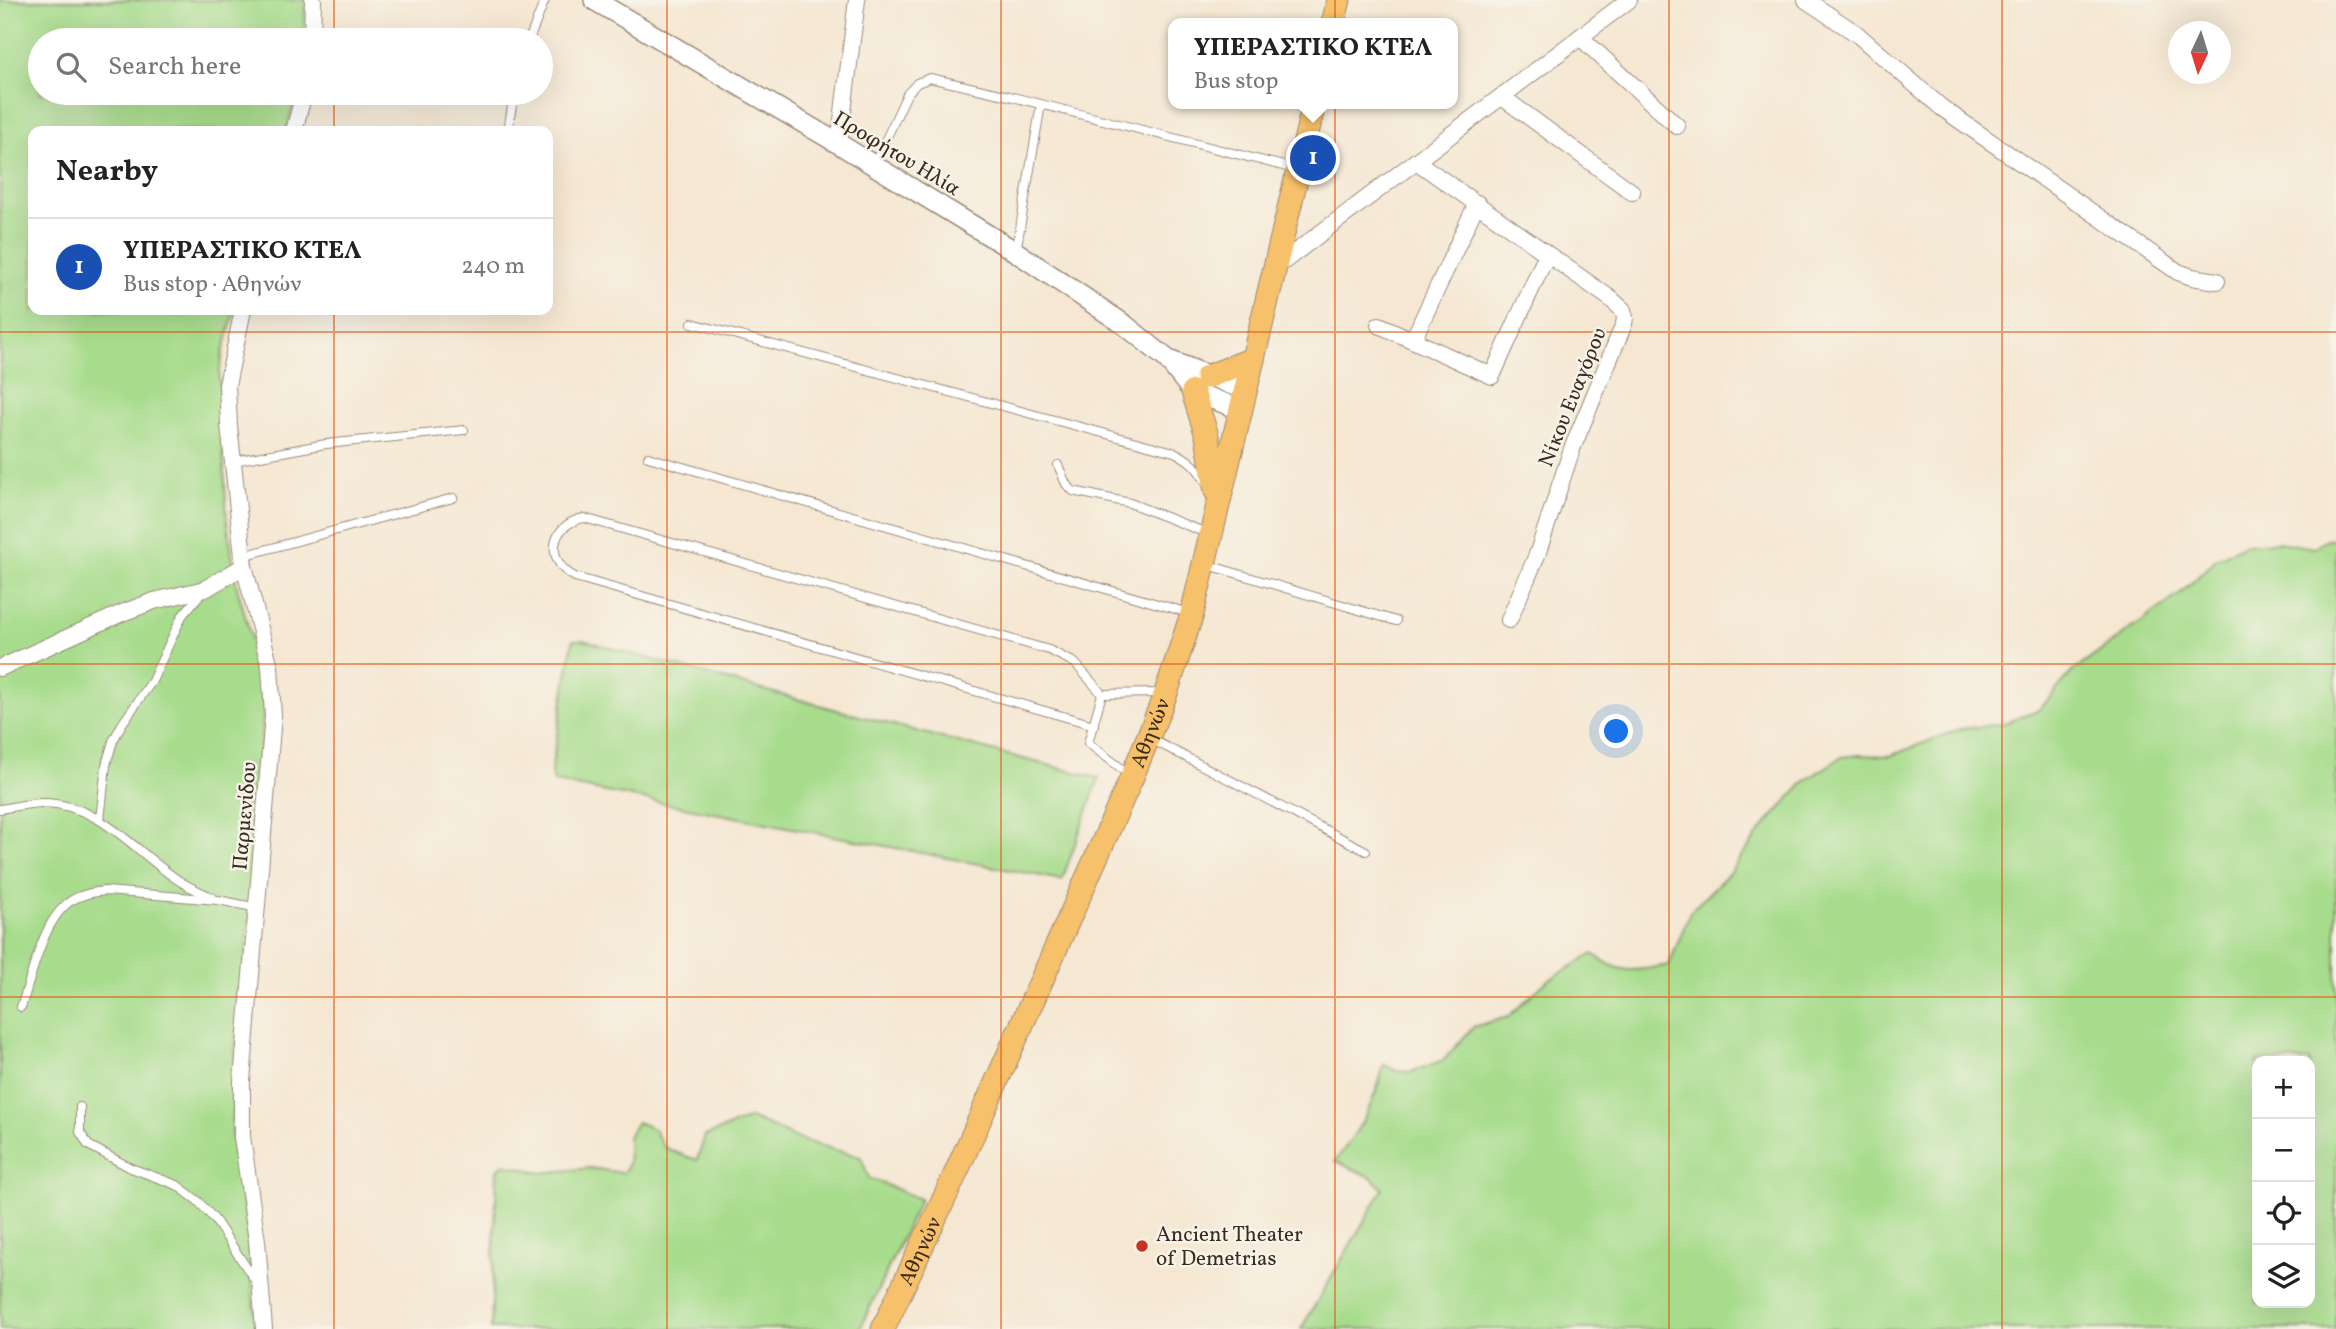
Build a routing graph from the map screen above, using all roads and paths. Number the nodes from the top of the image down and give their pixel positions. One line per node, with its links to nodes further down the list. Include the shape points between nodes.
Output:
1 (313, 0): 9 (street)
2 (545, 0): 10 (lane)
3 (594, 0): 20 (street, Προφήτου Ηλία)
4 (857, 0): 20 (street)
5 (1339, 0): 8 (main road)
6 (1629, 0): 11 (street)
7 (1806, 0): 29 (street, via 1857,34 1942,108 2178,272)
8 (1334, 18)
9 (312, 28)
10 (534, 28)
11 (1580, 37): 12 (street); 19 (street)
12 (1502, 97): 21 (street); 24 (street)
13 (1041, 104): 22 (lane, via 930,78 917,83 908,94); 23 (lane); 26 (lane)
14 (301, 105): 17 (street)
15 (512, 105): 18 (lane)
16 (1313, 109): 23 (main road, Αθηνών)
17 (295, 126)
18 (509, 126)
19 (1677, 126)
20 (839, 144): 22 (street, Προφήτου Ηλία)
21 (1416, 161): 25 (street, Νίκου Ευαγόρου); 28 (street)
22 (874, 165): 26 (street, Προφήτου Ηλία)
23 (1298, 169): 28 (main road, Αθηνών)
24 (1632, 192)
25 (1476, 203): 27 (street, Νίκου Ευαγόρου); 33 (street)
26 (1016, 252): 35 (street, Προφήτου Ηλία, via 1125,325)
27 (1547, 254): 33 (street, via 1492,376); 48 (street, Νίκου Ευαγόρου, via 1618,304 1625,318)
28 (1276, 267): 34 (main road, Αθηνών)
29 (2217, 281)
30 (242, 315): 39 (street, Παρμενίδου, via 227,385)
31 (692, 323): 42 (lane, via 1174,452 1199,469)
32 (1379, 325): 33 (street)
33 (1413, 340)
34 (1253, 359): 35 (main road); 36 (main road, Αθηνών)
35 (1200, 384): 36 (street); 42 (main road)
36 (1242, 400): 42 (main road, Αθηνών)
37 (464, 430): 39 (lane, via 326,444)
38 (648, 457): 47 (lane)
39 (234, 461): 44 (street, Παρμενίδου)
40 (1058, 465): 43 (lane, via 1073,491 1130,503)
41 (453, 498): 44 (lane)
42 (1217, 504): 43 (main road, Αθηνών)
43 (1211, 535): 45 (main road, Αθηνών)
44 (244, 561): 46 (street); 60 (street, Παρμενίδου, via 273,690)
45 (1205, 564): 47 (main road, Αθηνών); 49 (lane)
46 (205, 589): 50 (street, via 122,613); 57 (lane, via 182,616 152,681 113,741)
47 (1192, 614): 51 (main road, Αθηνών)
48 (1509, 620)
49 (1396, 621)
50 (0, 668)
51 (1166, 693): 52 (lane); 54 (main road, Αθηνών)
52 (1102, 694): 53 (lane); 53 (lane, via 1075,663 1049,650 584,518 569,523 556,541 556,559 575,577)
53 (1094, 725): 55 (lane, via 1088,744)
54 (1149, 738): 55 (main road, Αθηνών); 58 (lane)
55 (1132, 777): 65 (main road, Αθηνών)
56 (0, 809): 57 (lane, via 42,803)
57 (100, 820): 59 (lane, via 178,880)
58 (1366, 850)
59 (218, 900): 60 (lane); 61 (lane, via 106,891 69,901 40,946)
60 (258, 908): 63 (street, Παρμενίδου, via 241,1106)
61 (21, 1007)
62 (80, 1107): 63 (lane, via 80,1132 88,1145 177,1185 198,1201)
63 (260, 1288): 64 (street, Παρμενίδου)
64 (264, 1329)
65 (883, 1329)

